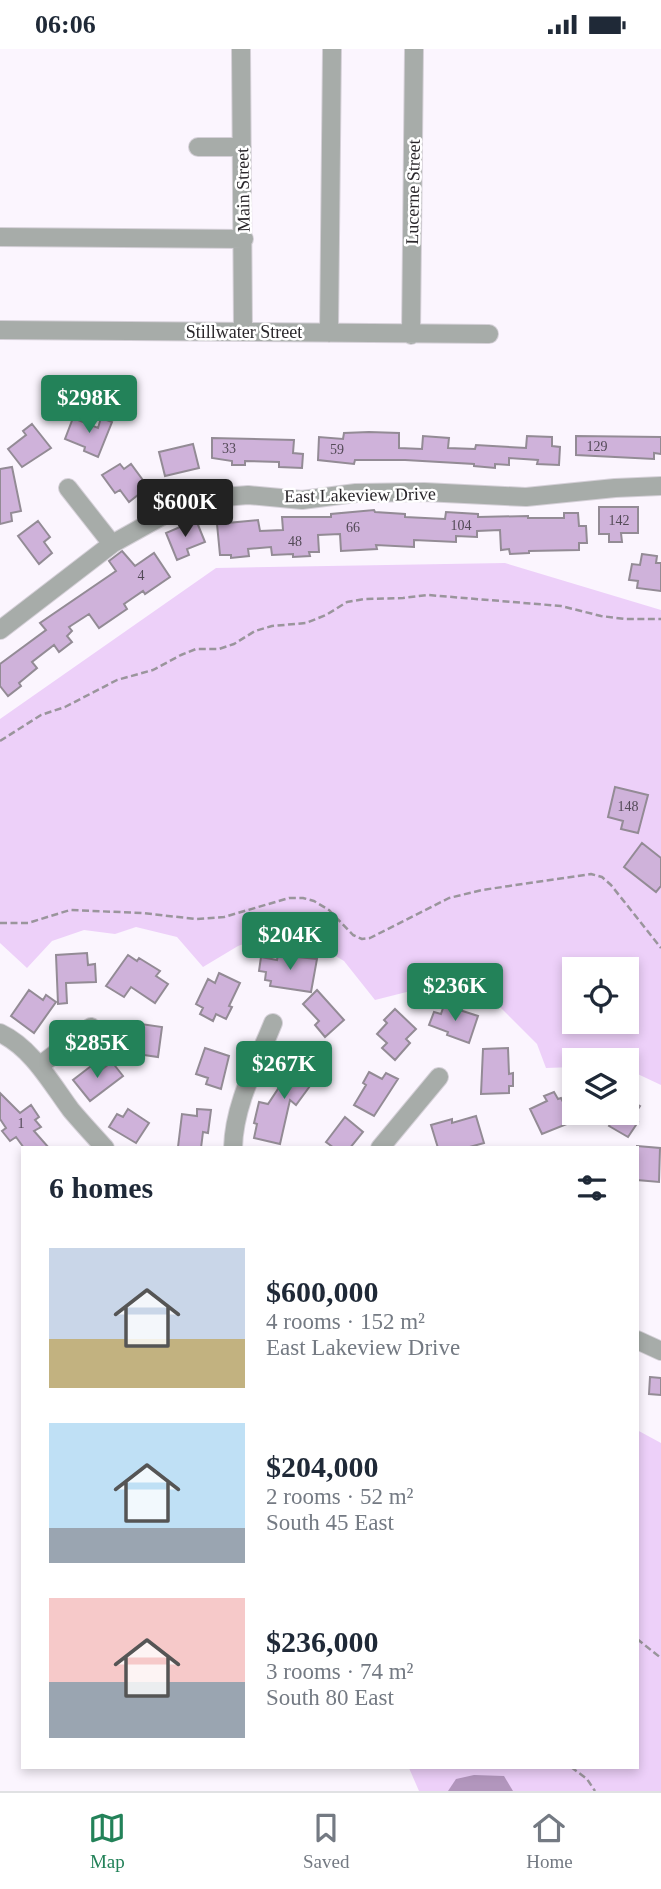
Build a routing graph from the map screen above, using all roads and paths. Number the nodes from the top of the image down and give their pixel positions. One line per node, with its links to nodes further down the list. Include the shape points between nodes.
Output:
1 (241, 49): 5 (street, Main Street)
2 (332, 49): 10 (street)
3 (414, 49): 12 (street, Lucerne Street)
4 (198, 147): 5 (street)
5 (242, 147): 7 (street, Main Street)
6 (0, 237): 7 (street)
7 (244, 239): 9 (street, Main Street)
8 (0, 330): 9 (street, Stillwater Street)
9 (243, 332): 10 (street, Stillwater Street)
10 (329, 333): 12 (street, Stillwater Street)
11 (489, 334): 12 (street, Stillwater Street)
12 (411, 335)
13 (661, 486): 15 (street, East Lakeview Drive, via 526,497 424,492 302,500 248,495 212,498 176,509)
14 (68, 488): 15 (street)
15 (112, 544): 17 (street, East Lakeview Drive)
16 (661, 619): 18 (path, via 428,595 347,602 306,623 255,631 234,644 196,649 153,670 117,680 41,715)
17 (0, 630)
18 (0, 741)
19 (0, 923): 20 (path, via 28,923 70,910 205,919 303,898 329,910 362,939 449,898 591,874 611,885)
20 (661, 948)
21 (272, 1023): 27 (street, via 243,1097)
22 (91, 1027): 24 (street)
23 (7, 1037): 24 (street)
24 (39, 1066): 26 (street)
25 (439, 1076): 28 (street)
26 (103, 1146)
27 (233, 1146)
28 (382, 1146)
29 (639, 1341): 30 (street)
30 (661, 1351)
31 (639, 1641): 32 (path)
32 (661, 1658)
33 (574, 1769): 34 (path)
34 (595, 1791)

